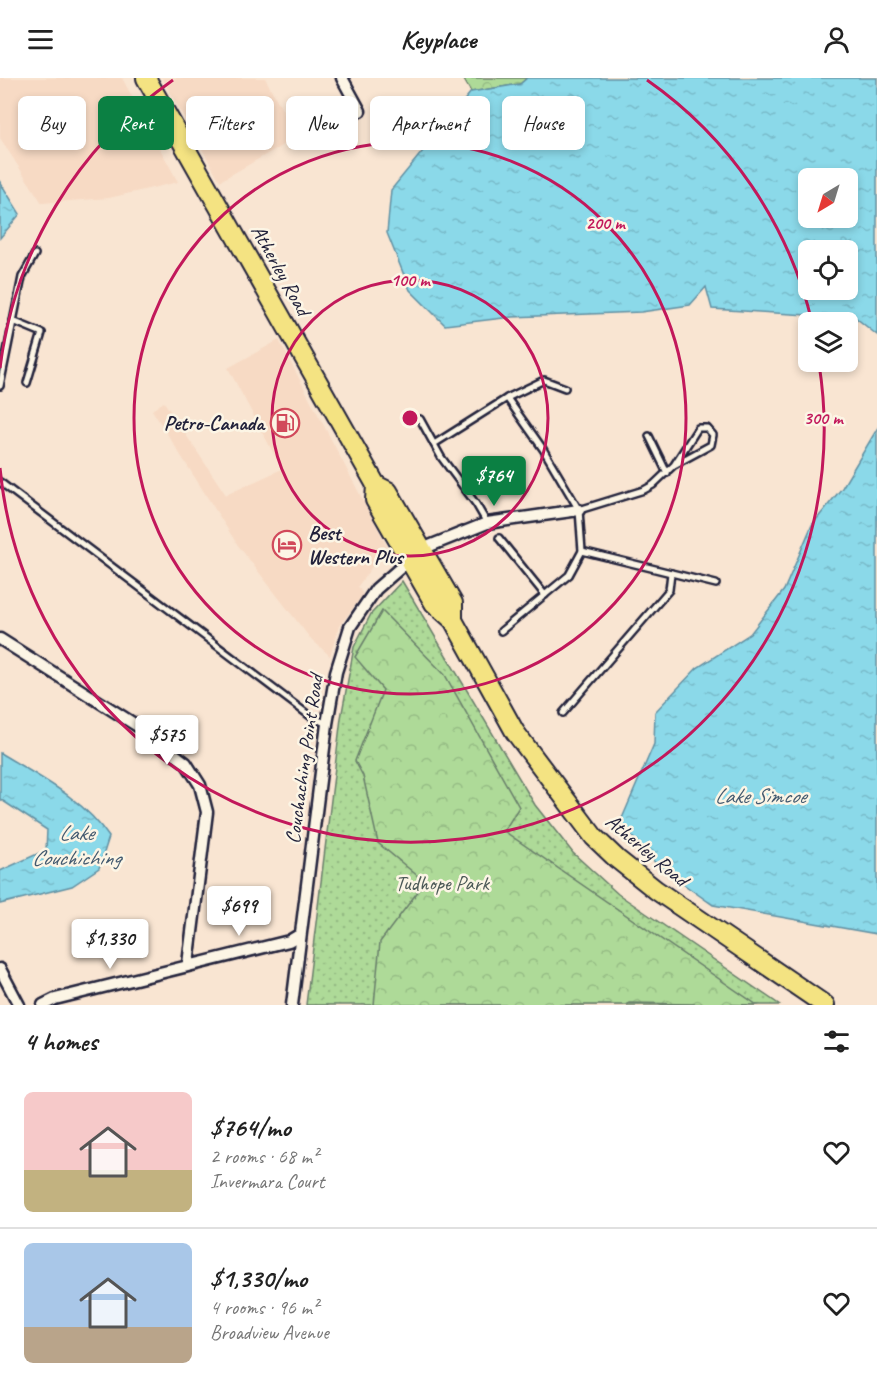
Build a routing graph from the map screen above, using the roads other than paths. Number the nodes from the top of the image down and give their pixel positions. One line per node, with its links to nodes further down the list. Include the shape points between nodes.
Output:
1 (146, 78): 20 (highway, Atherley Road, via 376,485 388,491)
2 (342, 78): 3 (street)
3 (360, 111)
4 (35, 254): 5 (lane, via 22,277)
5 (13, 321): 6 (lane, via 42,333); 7 (lane)
6 (27, 383)
7 (0, 386)
8 (566, 388): 9 (lane, via 544,380)
9 (507, 398): 12 (lane); 16 (lane)
10 (420, 419): 12 (lane)
11 (649, 436): 14 (lane)
12 (434, 444): 17 (lane)
13 (674, 465): 13 (lane, via 698,428 707,428 713,435 711,445); 14 (lane)
14 (667, 473): 16 (lane, via 644,490)
15 (0, 482): 27 (lane, via 310,716)
16 (579, 510): 17 (street); 19 (lane)
17 (487, 523): 20 (street)
18 (499, 538): 23 (lane)
19 (582, 551): 21 (lane); 23 (lane, via 569,575)
20 (415, 554): 27 (street, Couchaching Point Road, via 376,589 350,627 336,672); 34 (highway, Atherley Road, via 453,603 453,620 515,732 594,837 656,890)
21 (671, 573): 22 (lane); 26 (lane, via 669,590)
22 (716, 584)
23 (545, 595): 24 (lane)
24 (501, 632)
25 (0, 639): 29 (street, via 139,727 186,763 200,785 207,812)
26 (563, 713)
27 (327, 724): 28 (street, Couchaching Point Road)
28 (299, 935): 29 (street, via 288,941); 33 (street, Couchaching Point Road)
29 (188, 964): 32 (street)
30 (0, 969): 31 (street)
31 (19, 1005)
32 (43, 1005)
33 (292, 1005)
34 (825, 1005)

